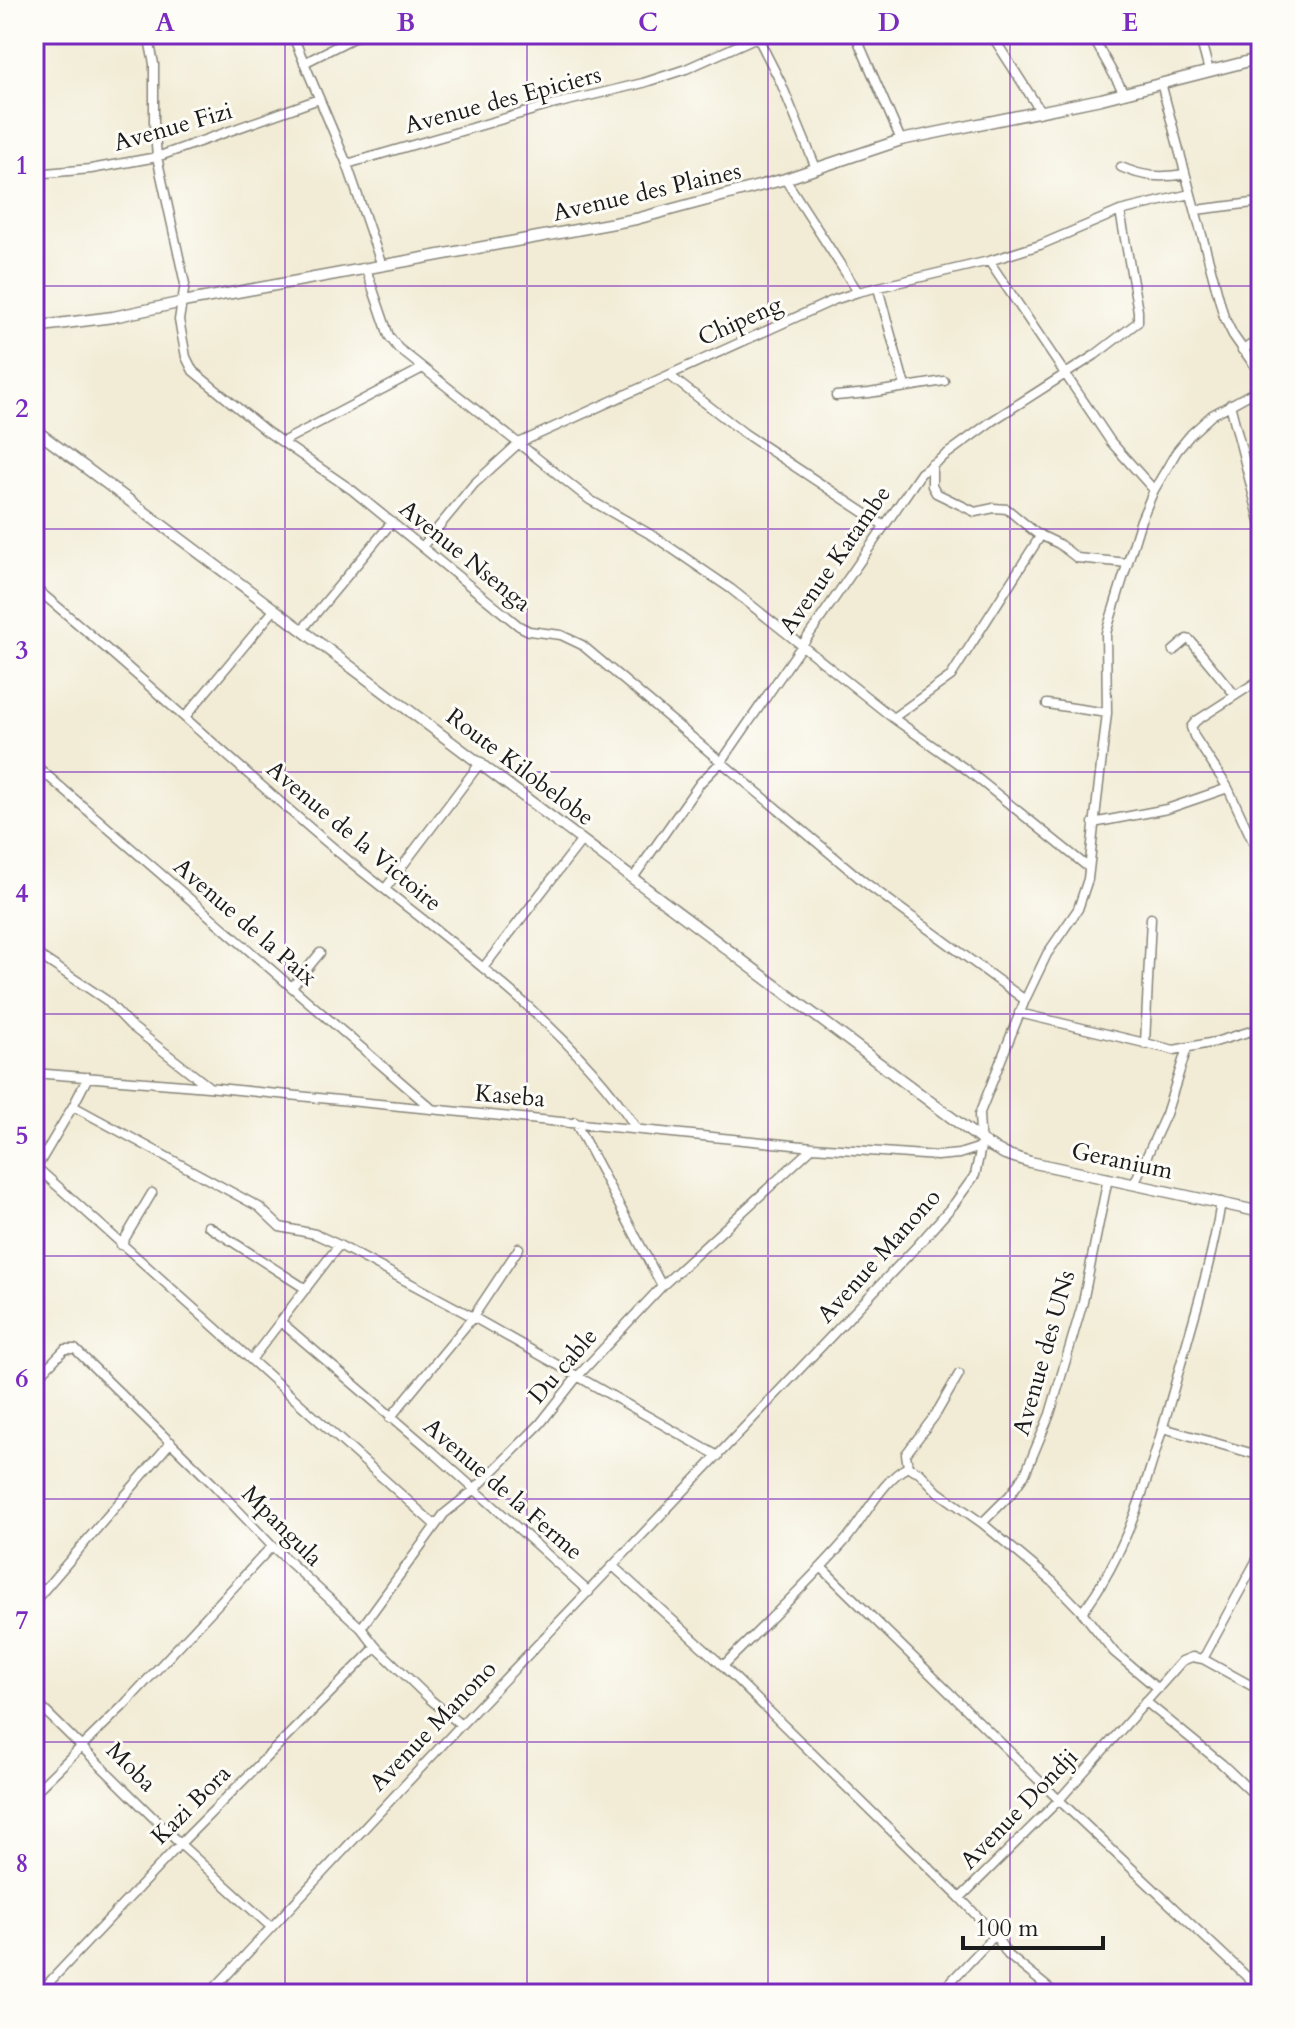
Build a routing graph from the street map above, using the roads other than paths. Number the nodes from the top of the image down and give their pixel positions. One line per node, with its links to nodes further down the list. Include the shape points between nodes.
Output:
1 (148, 34): 17 (street, Avenue Nsenga)
2 (292, 34): 10 (street)
3 (361, 34): 10 (street)
4 (855, 34): 16 (street)
5 (991, 34): 15 (street)
6 (1091, 34): 13 (street)
7 (1199, 34): 11 (street)
8 (757, 35): 18 (street, Avenue des Epiciers, via 643,83); 20 (street)
9 (1261, 58): 11 (street, Avenue des Plaines)
10 (304, 63): 14 (street)
11 (1209, 71): 12 (street, Avenue des Plaines)
12 (1161, 83): 13 (street, Avenue des Plaines); 22 (street)
13 (1124, 93): 15 (street, Avenue des Plaines)
14 (319, 99): 17 (street, Avenue Fizi); 18 (street)
15 (1041, 112): 16 (street, Avenue des Plaines)
16 (901, 140): 20 (street, Avenue des Plaines)
17 (157, 157): 21 (street, Avenue Fizi); 33 (street, Avenue Nsenga, via 185,284)
18 (347, 164): 29 (street)
19 (1121, 167): 22 (street, via 1152,177)
20 (816, 168): 23 (street, Avenue des Plaines)
21 (34, 174)
22 (1185, 174): 24 (street)
23 (785, 179): 29 (street, Avenue des Plaines, via 636,219); 32 (street)
24 (1190, 194): 26 (street); 27 (street, Chipeng)
25 (1261, 202): 26 (street)
26 (1196, 210): 36 (street, via 1224,317)
27 (1120, 211): 28 (street, Chipeng); 38 (street, Avenue Katambe, via 1138,322)
28 (989, 261): 31 (street, Chipeng); 38 (street)
29 (382, 266): 30 (street, Avenue des Plaines)
30 (366, 269): 33 (street, Avenue des Plaines); 37 (street, via 392,340)
31 (878, 288): 32 (street, Chipeng); 42 (street)
32 (858, 292): 40 (street, Chipeng)
33 (183, 302): 34 (street, Avenue des Plaines); 47 (street, Avenue Nsenga, via 179,320 193,371)
34 (34, 327)
35 (1261, 339): 36 (street)
36 (1242, 350): 39 (street)
37 (423, 368): 47 (street); 48 (street)
38 (1066, 374): 49 (street, Avenue Katambe); 50 (street, via 1121,456)
39 (1261, 375)
40 (670, 376): 48 (street, Chipeng); 52 (street, via 744,433)
41 (944, 381): 42 (street)
42 (905, 386): 44 (street)
43 (1261, 388): 45 (street, Avenue Manono)
44 (836, 396)
45 (1230, 404): 50 (street, Avenue Manono, via 1191,434); 53 (street)
46 (34, 429): 58 (street, Route Kilobelobe)
47 (282, 442): 51 (street, Avenue Nsenga)
48 (519, 443): 55 (street, Chipeng, via 474,484); 60 (street, via 590,500 731,589)
49 (932, 464): 52 (street, Avenue Katambe); 54 (street, via 936,493 975,512 1007,509)
50 (1154, 490): 56 (street, Avenue Manono)
51 (392, 522): 55 (street, Avenue Nsenga); 59 (street)
52 (883, 525): 60 (street, Avenue Katambe)
53 (1261, 525)
54 (1041, 535): 56 (street, via 1077,558); 67 (street, via 951,676)
55 (422, 547): 68 (street, Avenue Nsenga, via 524,629 561,635 582,645)
56 (1128, 563): 65 (street, Avenue Manono, via 1106,633)
57 (34, 587): 66 (street, Avenue de la Victoire)
58 (275, 609): 59 (street, Route Kilobelobe); 66 (street)
59 (302, 630): 69 (street, Route Kilobelobe)
60 (800, 646): 67 (street); 68 (street, Avenue Katambe)
61 (1173, 651): 63 (street, via 1189,639)
62 (1261, 679): 63 (street)
63 (1235, 695): 71 (street, via 1191,727)
64 (1047, 704): 65 (street)
65 (1107, 713): 72 (street, Avenue Manono)
66 (185, 717): 77 (street, Avenue de la Victoire)
67 (893, 718): 75 (street)
68 (722, 761): 76 (street, Avenue Katambe, via 700,783); 83 (street, Avenue Nsenga, via 863,881)
69 (481, 762): 73 (street, Route Kilobelobe); 77 (street)
70 (34, 764): 82 (street, Avenue de la Paix)
71 (1228, 788): 72 (street, via 1167,809); 74 (street)
72 (1093, 823): 75 (street, Avenue Manono)
73 (582, 840): 76 (street, Route Kilobelobe); 81 (street)
74 (1261, 859)
75 (1089, 868): 83 (street, Avenue Manono, via 1078,909 1047,954)
76 (633, 878): 95 (street, Route Kilobelobe)
77 (385, 889): 81 (street, Avenue de la Victoire)
78 (1151, 918): 86 (street)
79 (34, 952): 90 (street, via 106,1000)
80 (320, 953): 82 (street)
81 (483, 968): 94 (street, Avenue de la Victoire, via 578,1056)
82 (292, 987): 92 (street, Avenue de la Paix)
83 (1025, 1000): 84 (street, Avenue Manono)
84 (1019, 1013): 86 (street); 95 (street, Avenue Manono, via 979,1115)
85 (1261, 1028): 87 (street)
86 (1145, 1044): 87 (street)
87 (1187, 1048): 99 (street, via 1166,1114)
88 (34, 1073): 89 (street, Kaseba)
89 (88, 1077): 90 (street, Kaseba); 91 (street)
90 (208, 1087): 92 (street, Kaseba)
91 (73, 1106): 97 (street); 105 (street, via 259,1207 280,1227)
92 (432, 1109): 93 (street, Kaseba)
93 (575, 1122): 94 (street, Kaseba); 107 (street)
94 (636, 1128): 96 (street, Kaseba)
95 (980, 1143): 96 (street, Kaseba, via 959,1154 937,1156); 98 (street, Geranium, via 1017,1159); 118 (street, Avenue Manono, via 975,1175 954,1204)
96 (813, 1147): 107 (street, Du cable)
97 (36, 1166): 104 (street)
98 (1108, 1178): 99 (street, Geranium); 122 (street, Avenue des UNs, via 1083,1302 1050,1414 1025,1474)
99 (1134, 1184): 101 (street, Geranium)
100 (152, 1193): 104 (street)
101 (1221, 1202): 102 (street, Geranium); 116 (street)
102 (1261, 1212)
103 (208, 1226): 108 (street)
104 (121, 1245): 111 (street)
105 (339, 1245): 108 (street); 109 (street)
106 (519, 1248): 109 (street)
107 (662, 1286): 113 (street, Du cable)
108 (306, 1289): 110 (street)
109 (473, 1317): 113 (street); 115 (street)
110 (281, 1322): 111 (street); 115 (street, Avenue de la Ferme)
111 (251, 1360): 123 (street)
112 (959, 1374): 120 (street, via 906,1454)
113 (577, 1377): 118 (street); 121 (street, Du cable, via 540,1424)
114 (34, 1381): 117 (street, Mpangula, via 73,1347)
115 (390, 1418): 121 (street, Avenue de la Ferme)
116 (1163, 1428): 119 (street); 130 (street, via 1135,1511)
117 (171, 1442): 124 (street, Mpangula); 129 (street)
118 (718, 1456): 126 (street, Avenue Manono)
119 (1261, 1456)
120 (908, 1467): 122 (street); 127 (street, via 878,1495)
121 (474, 1490): 123 (street, Du cable); 128 (street, Avenue de la Ferme)
122 (982, 1523): 130 (street)
123 (435, 1525): 131 (street, Du cable)
124 (272, 1546): 131 (street, Mpangula); 140 (street)
125 (1261, 1552): 133 (street)
126 (614, 1567): 128 (street, Avenue Manono); 134 (street)
127 (821, 1567): 134 (street); 142 (street)
128 (589, 1592): 139 (street, Avenue Manono)
129 (34, 1602)
130 (1082, 1612): 135 (street, via 1114,1652)
131 (361, 1628): 132 (street, Mpangula)
132 (376, 1647): 139 (street, Mpangula); 144 (street, Kazi Bora)
133 (1200, 1658): 135 (street, Avenue Dondji, via 1182,1661); 136 (street)
134 (723, 1666): 145 (street)
135 (1158, 1689): 138 (street, Avenue Dondji)
136 (1261, 1691)
137 (34, 1700): 140 (street, Moba)
138 (1145, 1701): 142 (street, Avenue Dondji); 143 (street)
139 (461, 1725): 146 (street, Avenue Manono)
140 (82, 1747): 141 (street); 144 (street, Moba)
141 (34, 1793)
142 (1059, 1800): 145 (street, Avenue Dondji); 148 (street)
143 (1261, 1801)
144 (180, 1844): 146 (street, Moba); 149 (street, Kazi Bora)
145 (960, 1898): 147 (street, Avenue Dondji)
146 (271, 1927): 150 (street, Avenue Manono)
147 (995, 1935): 151 (street); 152 (street, Avenue Dondji, via 1008,1955)
148 (1261, 1990)
149 (38, 1994)
150 (209, 1994)
151 (939, 1994)
152 (1056, 1994)

